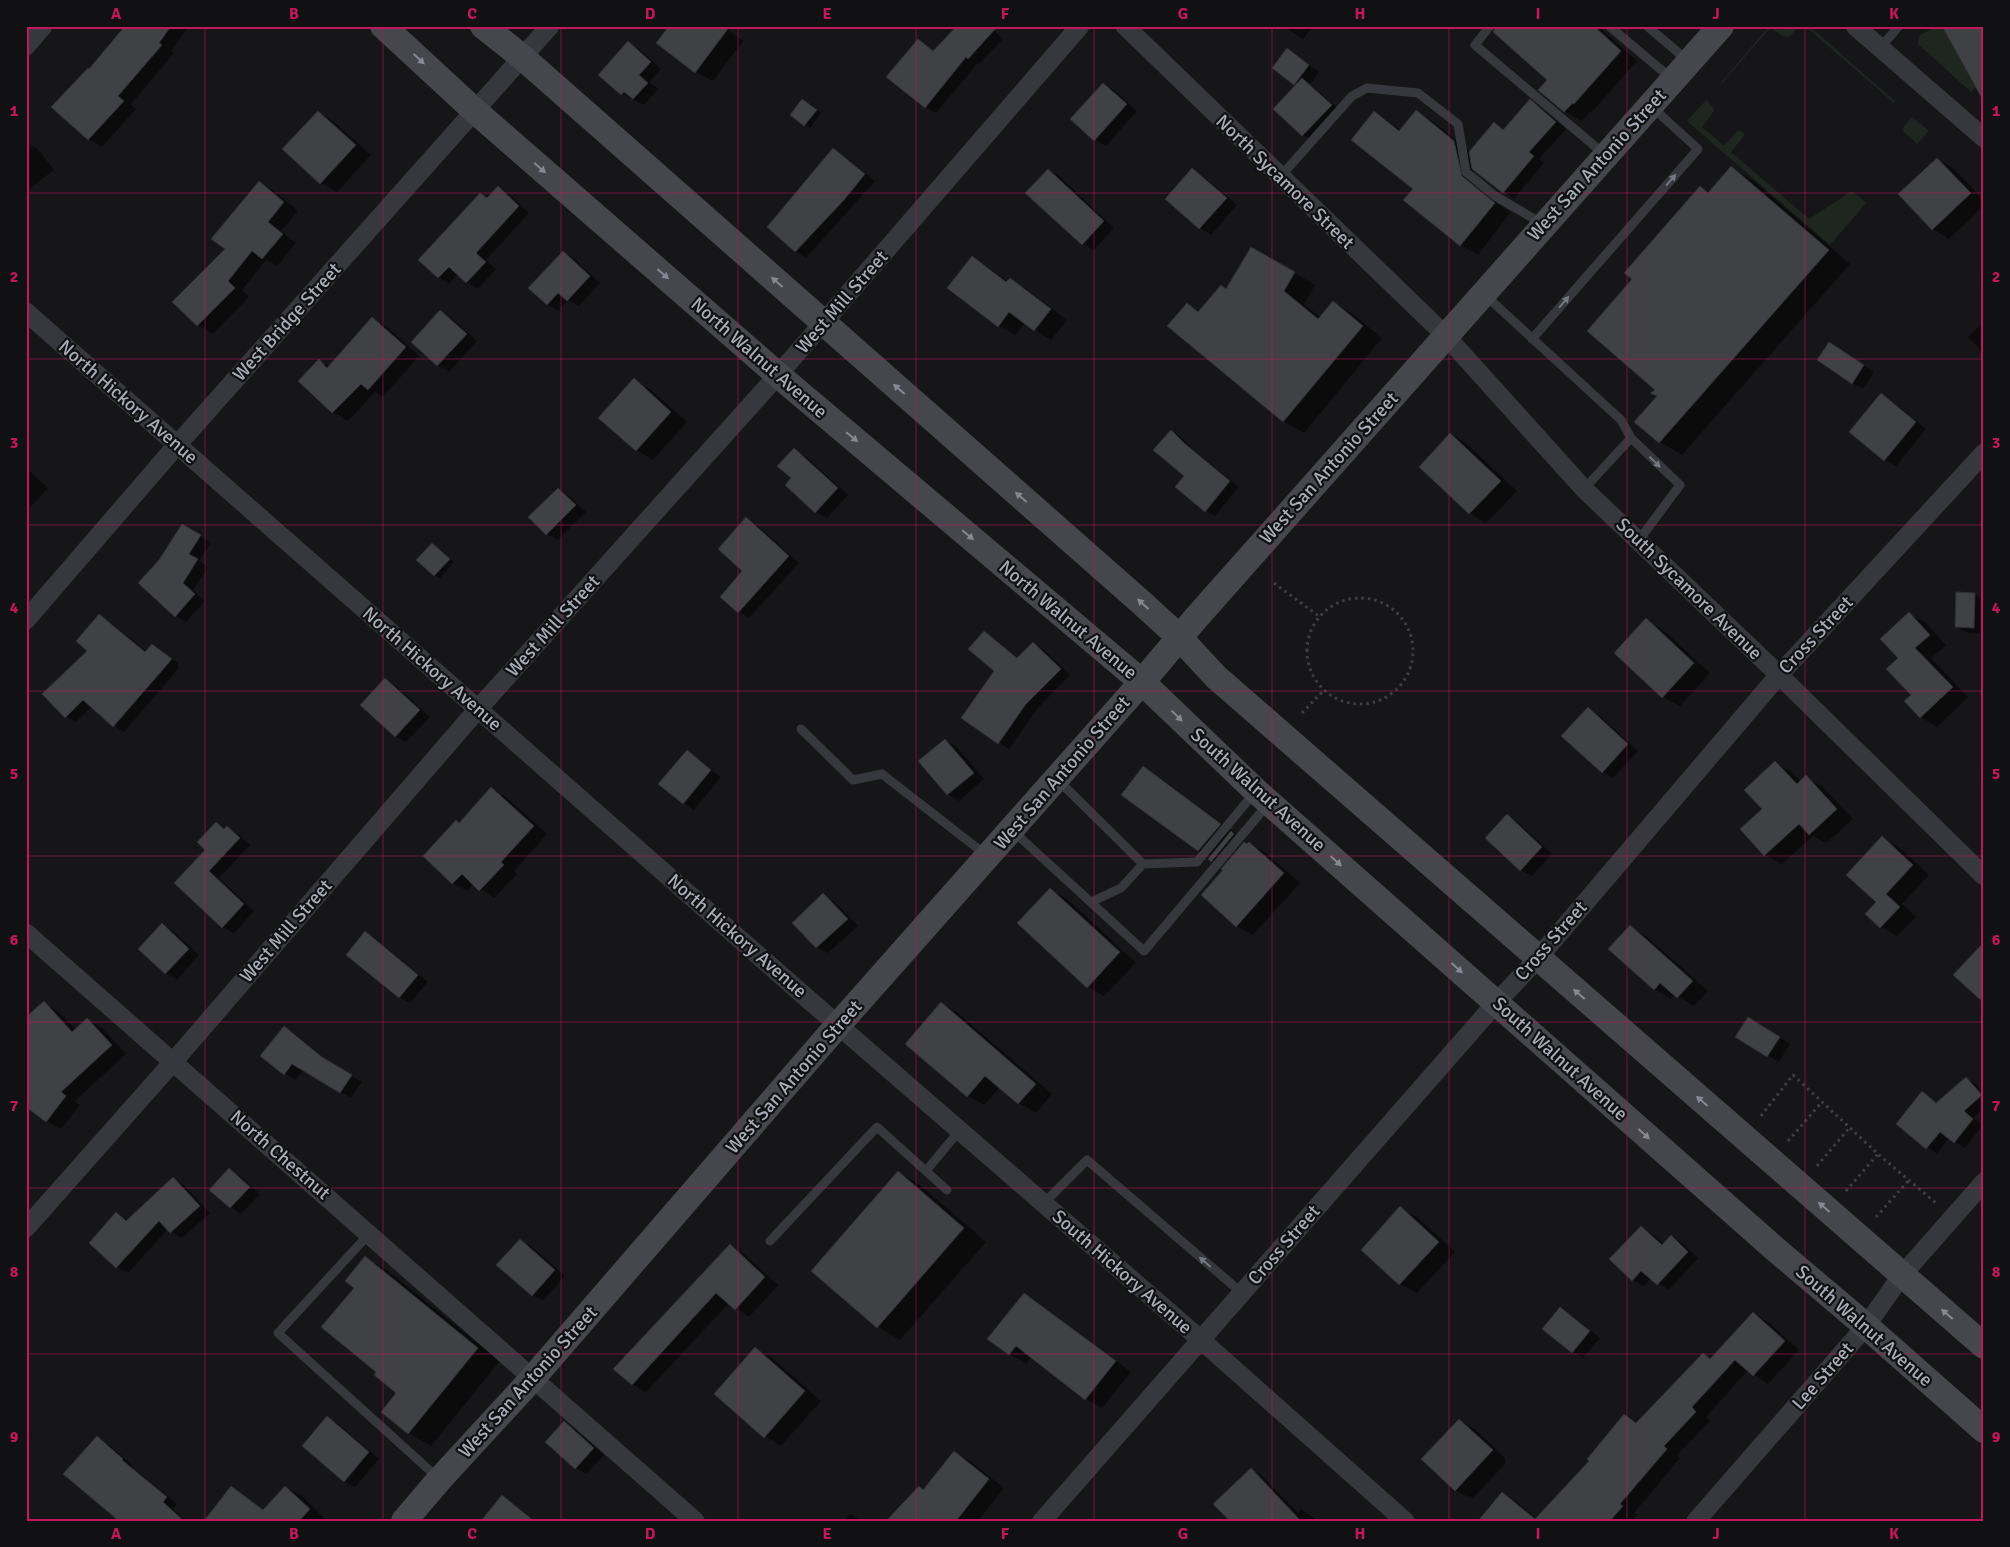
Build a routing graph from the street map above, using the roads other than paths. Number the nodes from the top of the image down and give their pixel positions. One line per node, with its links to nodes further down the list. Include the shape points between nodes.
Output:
1 (43, 26): 13 (street)
2 (383, 26): 18 (main road, North Walnut Avenue, one-way to 18)
3 (483, 26): 15 (main road)
4 (550, 26): 15 (street, West Bridge Street)
5 (1080, 26): 25 (street, West Mill Street)
6 (1125, 26): 21 (street, North Sycamore Street)
7 (1490, 26): 20 (lane, via 1476,44)
8 (1609, 26): 16 (lane)
9 (1647, 26): 16 (lane)
10 (1721, 26): 16 (main road, West San Antonio Street)
11 (1855, 26): 14 (street)
12 (1899, 26): 14 (lane)
13 (26, 46)
14 (1880, 48): 19 (street)
15 (522, 57): 18 (street, West Bridge Street); 25 (main road, one-way to 15)
16 (1682, 71): 17 (main road, West San Antonio Street)
17 (1650, 106): 20 (main road, West San Antonio Street); 27 (lane, one-way to 17, via 1698,149)
18 (475, 111): 28 (main road, North Walnut Avenue, one-way to 28); 30 (street, West Bridge Street)
19 (1984, 138)
20 (1606, 155): 22 (main road, West San Antonio Street)
21 (1280, 178): 22 (lane, via 1352,96 1368,88 1418,93 1458,124 1466,172 1495,196); 26 (street, North Sycamore Street)
22 (1544, 224): 23 (main road, West San Antonio Street)
23 (1483, 293): 26 (main road, West San Antonio Street); 27 (lane)
24 (26, 312): 30 (street, North Hickory Avenue)
25 (824, 323): 28 (street, West Mill Street); 35 (main road, one-way to 25)
26 (1446, 336): 32 (street, South Sycamore Avenue); 35 (main road, West San Antonio Street)
27 (1532, 338): 29 (lane, via 1621,420)
28 (778, 375): 37 (main road, North Walnut Avenue, one-way to 37); 38 (street, West Mill Street)
29 (1631, 438): 32 (lane); 33 (lane, one-way to 33, via 1680,485)
30 (177, 445): 34 (street, West Bridge Street); 38 (street, North Hickory Avenue)
31 (1984, 453): 36 (street, Cross Street)
32 (1584, 489): 33 (street, South Sycamore Avenue)
33 (1638, 540): 36 (street, South Sycamore Avenue)
34 (26, 620)
35 (1179, 637): 37 (main road, West San Antonio Street); 48 (main road, via 1216,677)
36 (1779, 675): 45 (street, South Sycamore Avenue); 48 (street, Cross Street)
37 (1142, 682): 40 (main road, West San Antonio Street); 41 (main road, South Walnut Avenue, one-way to 41)
38 (478, 709): 50 (street, North Hickory Avenue); 51 (street, West Mill Street)
39 (801, 729): 43 (lane, via 853,780 882,774)
40 (1056, 778): 42 (main road, West San Antonio Street); 44 (lane)
41 (1263, 797): 44 (lane, via 1197,862); 46 (lane, via 1144,951); 49 (main road, South Walnut Avenue, one-way to 49)
42 (1011, 830): 43 (main road, West San Antonio Street); 46 (lane)
43 (988, 857): 50 (main road, West San Antonio Street)
44 (1143, 864): 46 (lane, via 1121,888)
45 (1984, 876)
46 (1091, 902)
47 (26, 933): 51 (street, North Chestnut)
48 (1538, 958): 49 (street, Cross Street); 60 (main road, one-way to 48)
49 (1496, 1003): 61 (street, Cross Street); 62 (main road, South Walnut Avenue, one-way to 62)
50 (838, 1025): 52 (street, South Hickory Avenue); 65 (main road, West San Antonio Street)
51 (173, 1062): 57 (street, West Mill Street); 58 (street, North Chestnut)
52 (959, 1131): 53 (lane); 56 (street, South Hickory Avenue)
53 (926, 1171): 55 (lane); 59 (lane, via 877,1127)
54 (1984, 1182): 60 (street, Lee Street)
55 (947, 1190)
56 (1043, 1204): 61 (lane, one-way to 56, via 1087,1160); 63 (street, South Hickory Avenue)
57 (26, 1228)
58 (369, 1234): 65 (street, North Chestnut); 67 (lane, via 278,1333)
59 (770, 1241)
60 (1902, 1275): 62 (street, Lee Street); 64 (main road, one-way to 60)
61 (1242, 1293): 63 (street, Cross Street)
62 (1866, 1326): 66 (main road, South Walnut Avenue); 72 (street, Lee Street)
63 (1200, 1339): 70 (street, Cross Street); 71 (street, South Hickory Avenue)
64 (1984, 1346)
65 (532, 1379): 67 (main road, West San Antonio Street); 69 (street, North Chestnut)
66 (1984, 1430)
67 (439, 1480): 68 (main road, West San Antonio Street)
68 (404, 1521)
69 (695, 1521)
70 (1042, 1521)
71 (1405, 1521)
72 (1696, 1521)

